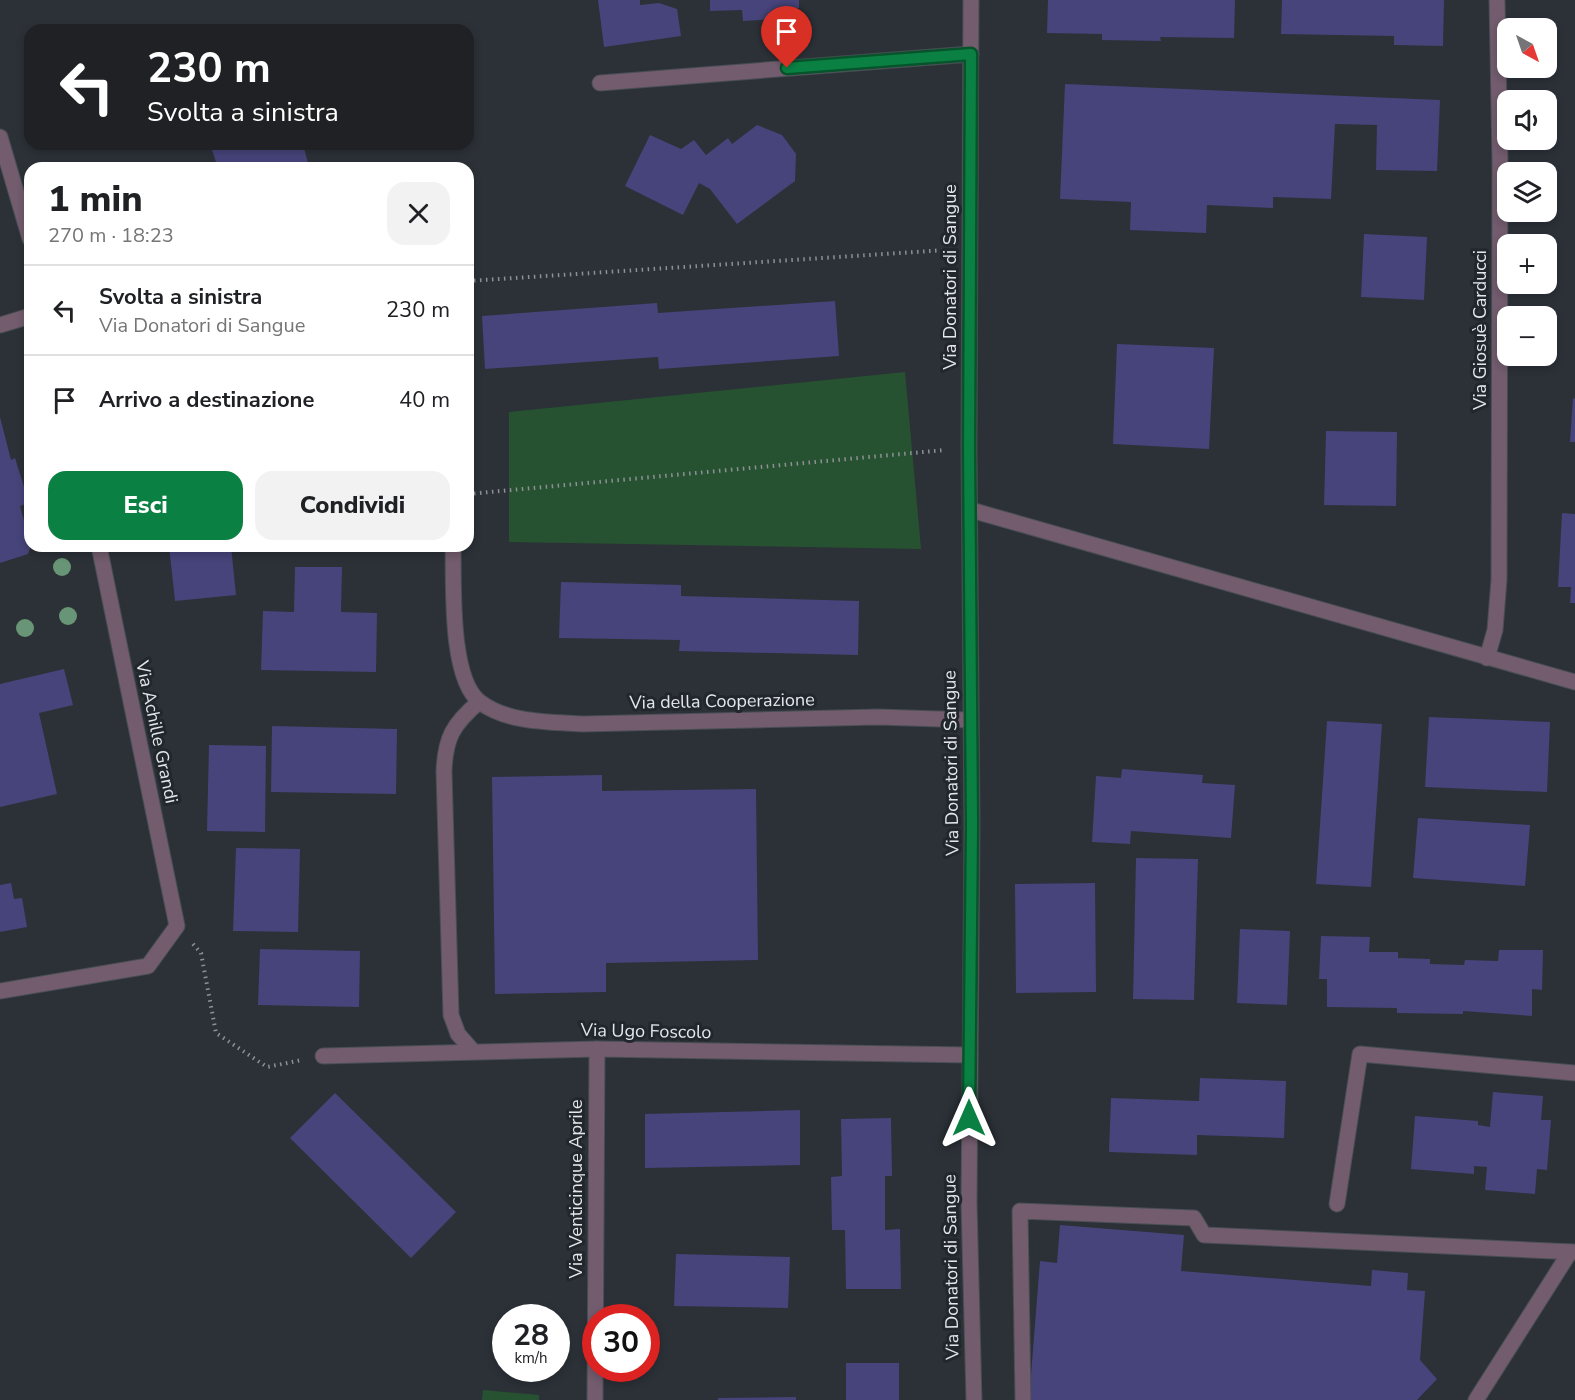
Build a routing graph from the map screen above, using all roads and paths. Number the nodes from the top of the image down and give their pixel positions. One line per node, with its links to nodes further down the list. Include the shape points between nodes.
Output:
1 (971, 0): 3 (street, Via Donatori di Sangue)
2 (1497, 0): 16 (street, Via Giosuè Carducci, via 1499,580 1495,630)
3 (971, 54): 4 (street); 7 (street, Via Donatori di Sangue)
4 (600, 83)
5 (0, 137): 6 (street)
6 (24, 219)
7 (970, 249): 8 (path); 11 (street, Via Donatori di Sangue)
8 (474, 280)
9 (24, 318): 10 (street)
10 (0, 325)
11 (969, 448): 12 (path); 13 (street, Via Donatori di Sangue)
12 (474, 493)
13 (971, 510): 16 (street); 19 (street, Via Donatori di Sangue)
14 (100, 552): 20 (street, Via Achille Grandi)
15 (453, 552): 18 (street, via 459,663 467,686)
16 (1487, 658): 17 (street)
17 (1575, 682)
18 (479, 702): 19 (street, Via della Cooperazione, via 539,721 583,724 878,717); 23 (street, via 460,720 445,745 444,772 451,1015 458,1034)
19 (970, 720): 24 (street, Via Donatori di Sangue)
20 (177, 926): 21 (street, via 148,966); 25 (path, via 201,953 216,1033 267,1068)
21 (0, 991)
22 (597, 1049): 23 (street, Via Ugo Foscolo); 24 (street, Via Ugo Foscolo); 29 (street, Via Venticinque Aprile)
23 (472, 1050): 25 (street, Via Ugo Foscolo)
24 (970, 1055): 30 (street, Via Donatori di Sangue)
25 (323, 1056)
26 (1575, 1073): 27 (street, via 1360,1054)
27 (1337, 1204)
28 (1572, 1252): 31 (street, via 1204,1235 1194,1218 1020,1210); 32 (street)
29 (595, 1400)
30 (974, 1400)
31 (1023, 1400)
32 (1476, 1400)

